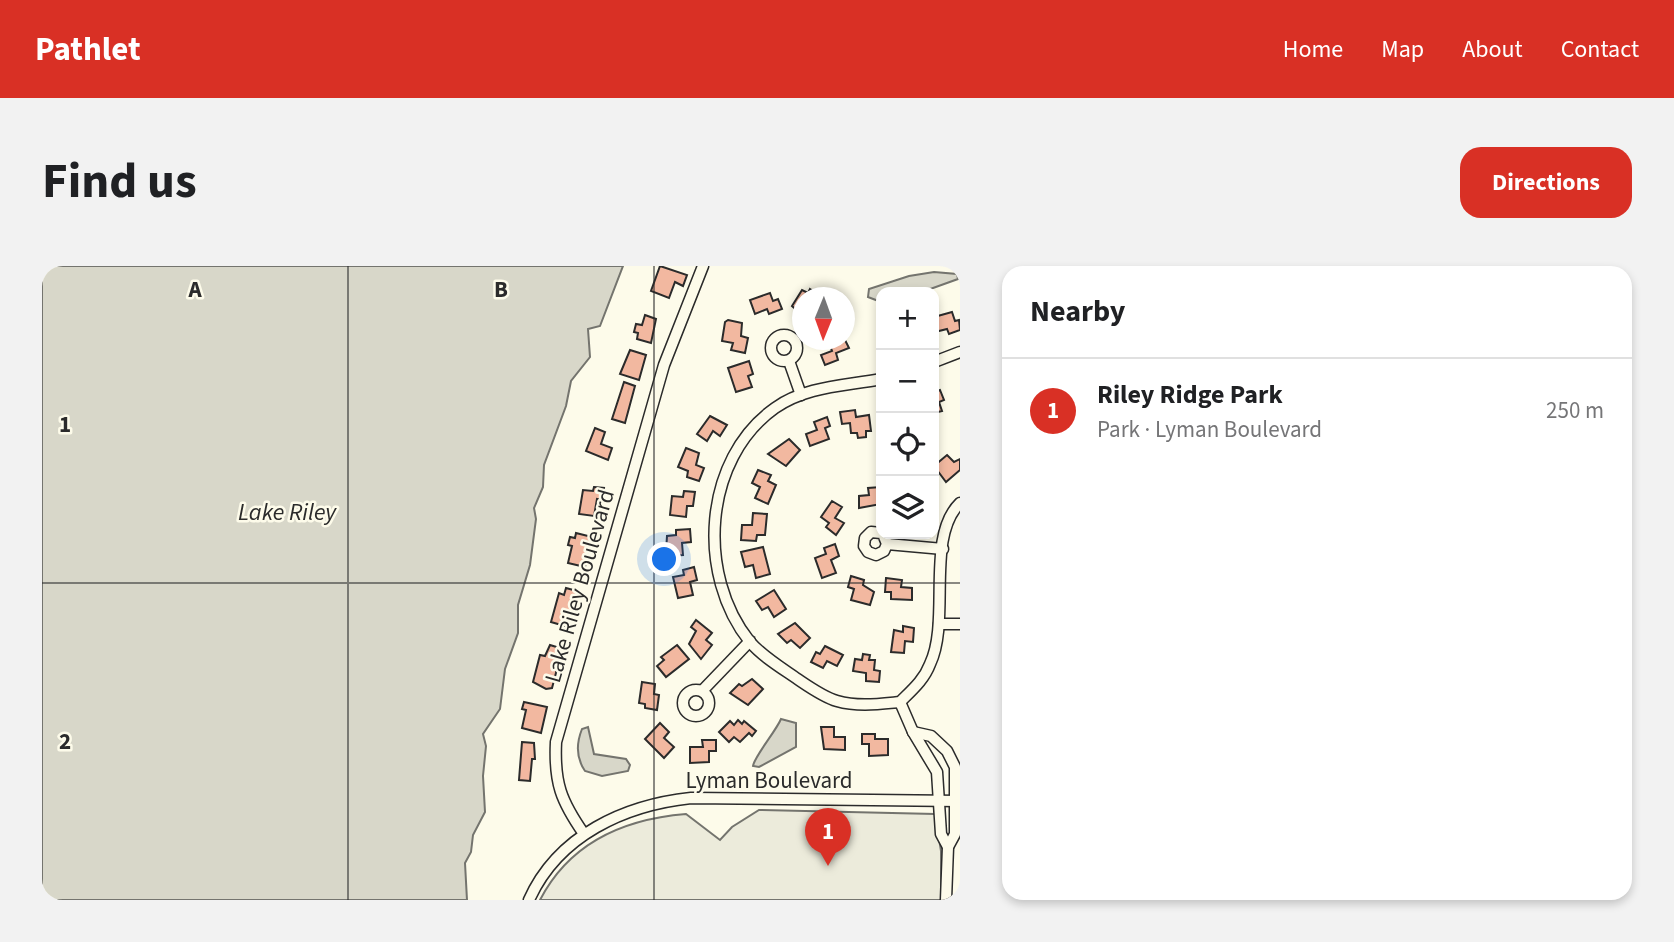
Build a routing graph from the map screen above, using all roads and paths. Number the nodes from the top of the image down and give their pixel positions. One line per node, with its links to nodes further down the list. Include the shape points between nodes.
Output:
1 (703, 266): 18 (street, Lake Riley Boulevard, via 664,365 556,742 556,783)
2 (960, 352): 4 (street)
3 (789, 360): 6 (street)
4 (939, 360)
5 (876, 380): 6 (street)
6 (801, 395): 12 (street, via 774,409 745,438 729,463 716,506 720,574)
7 (960, 503): 9 (street, via 951,512)
8 (894, 539): 9 (street)
9 (943, 549): 10 (street)
10 (939, 624): 11 (street); 14 (street, via 932,663)
11 (960, 624)
12 (750, 641): 13 (street); 14 (street, via 796,678 835,701 857,705)
13 (702, 691)
14 (901, 702): 15 (street)
15 (913, 732): 16 (street, via 937,772); 17 (street, via 931,736 947,751 955,767)
16 (940, 801): 17 (street, Lyman Boulevard); 18 (street, Lyman Boulevard, via 691,798 632,809); 19 (street, via 942,834)
17 (958, 801): 19 (street, via 955,834)
18 (584, 834): 20 (street, via 558,858)
19 (948, 847): 21 (street)
20 (529, 900)
21 (946, 900)

